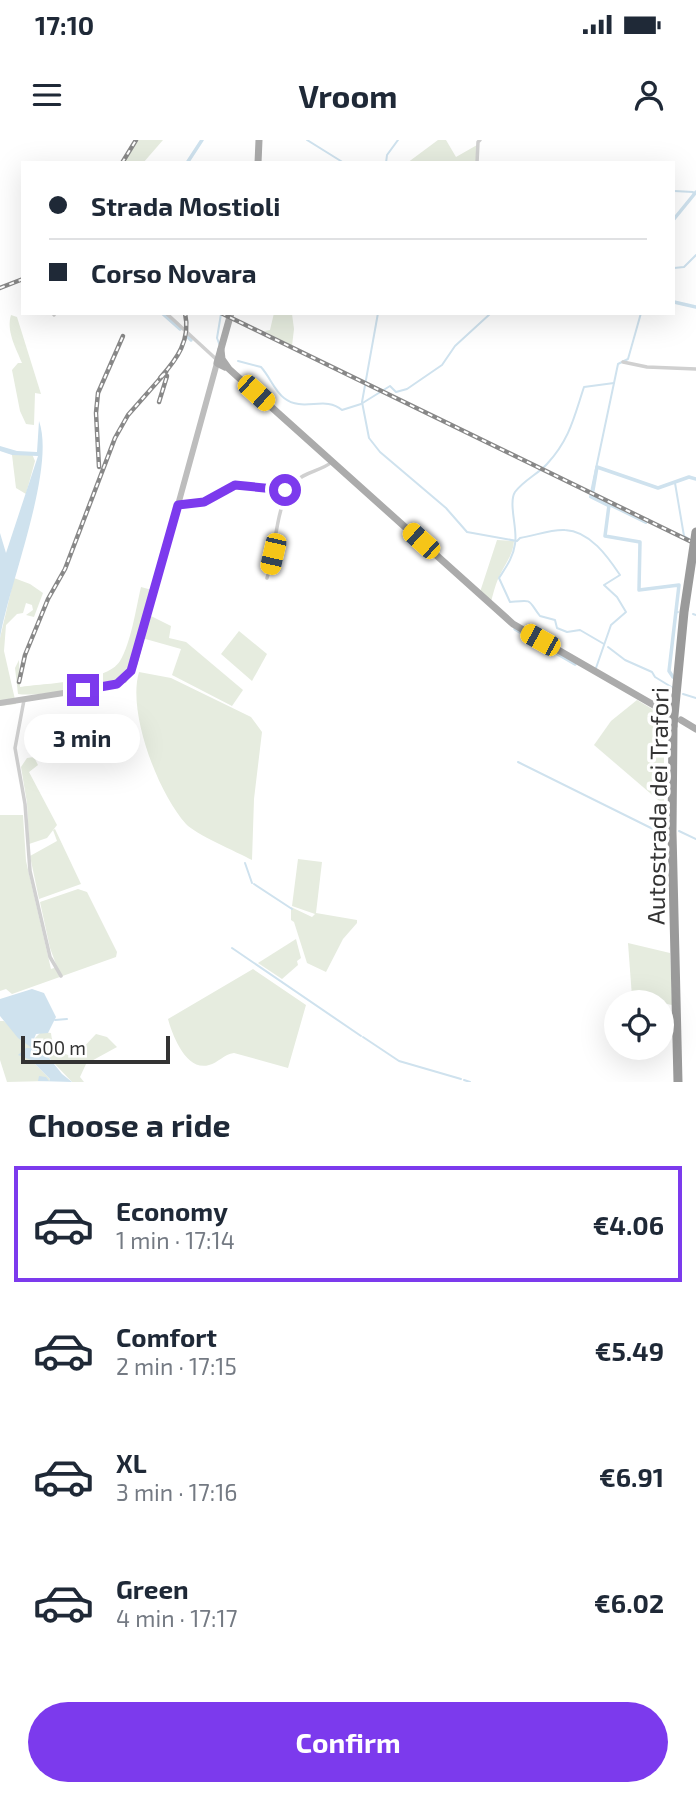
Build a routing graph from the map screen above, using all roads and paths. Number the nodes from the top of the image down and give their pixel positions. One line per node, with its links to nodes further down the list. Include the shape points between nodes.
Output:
1 (259, 140): 3 (main road)
2 (480, 140): 4 (street)
3 (258, 161)
4 (477, 161)
5 (168, 315): 8 (street)
6 (230, 315): 8 (main road, via 221,350)
7 (623, 362): 9 (street)
8 (223, 365): 10 (main road); 12 (main road, via 215,372)
9 (696, 369)
10 (331, 463): 11 (street, via 298,479); 18 (main road, via 518,628)
11 (289, 491): 12 (street, via 235,485 204,502); 15 (street)
12 (178, 505): 16 (main road, via 128,675 108,686)
13 (696, 532): 19 (highway, Autostrada dei Trafori, bridge, via 684,612)
14 (696, 558): 19 (highway, Autostrada dei Trafori, bridge)
15 (267, 578)
16 (25, 698): 17 (main road); 21 (street, via 15,748 30,871 50,957)
17 (0, 703)
18 (671, 715)
19 (677, 724): 20 (main road); 22 (highway, Autostrada dei Trafori)
20 (696, 729)
21 (61, 976)
22 (680, 1082)

